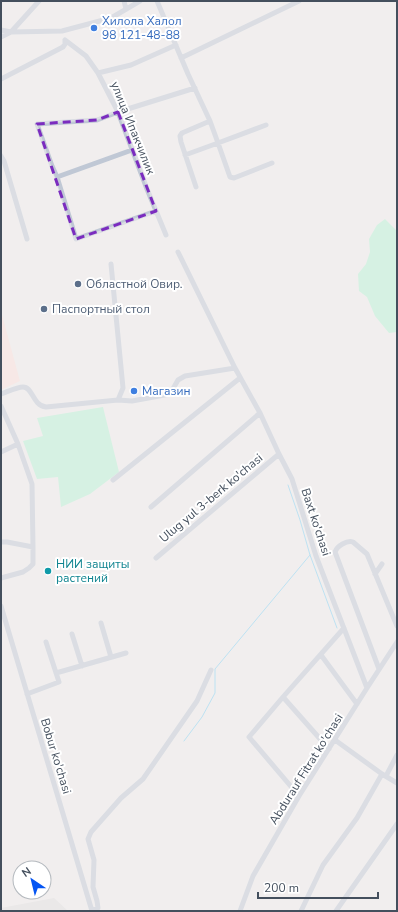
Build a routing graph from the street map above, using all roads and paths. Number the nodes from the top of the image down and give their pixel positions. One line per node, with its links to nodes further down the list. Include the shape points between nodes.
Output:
1 (39, 1): 9 (street)
2 (124, 1): 6 (street)
3 (140, 1): 6 (street)
4 (157, 1): 12 (street)
5 (299, 1): 13 (street)
6 (126, 9): 8 (street, via 111,18)
7 (1, 30): 9 (street)
8 (62, 31): 9 (street); 11 (street)
9 (11, 32): 10 (street)
10 (1, 37)
11 (65, 40): 14 (street, улица Ипакчилик, via 86,56); 15 (street, via 63,47)
12 (176, 45): 13 (street); 14 (street, via 131,65)
13 (181, 58): 16 (street)
14 (98, 73): 17 (street, улица Ипакчилик)
15 (1, 79)
16 (195, 88): 17 (street); 18 (street)
17 (118, 112): 21 (street, улица Ипакчилик); 25 (street, via 97,120 37,124)
18 (210, 121): 20 (street); 22 (street, via 182,133 180,136)
19 (266, 125): 20 (street)
20 (218, 143): 22 (street); 24 (street, via 230,177 234,178)
21 (132, 150): 25 (street); 27 (street, улица Ипакчилик)
22 (185, 155): 26 (street)
23 (1, 156): 29 (street)
24 (272, 163)
25 (57, 177): 27 (street, via 76,239)
26 (196, 187)
27 (156, 211): 28 (street, улица Ипакчилик)
28 (166, 235)
29 (27, 239)
30 (178, 252): 32 (street, Baxt ko'chasi)
31 (111, 264): 35 (street, via 123,388)
32 (234, 368): 33 (street, Baxt ko'chasi); 35 (street, via 185,376 178,380 170,394 132,401)
33 (240, 378): 37 (street, Baxt ko'chasi); 41 (street)
34 (1, 394): 35 (street, via 25,387 35,401 46,407)
35 (118, 400)
36 (1, 406): 38 (street)
37 (260, 414): 40 (street, Baxt ko'chasi); 42 (street)
38 (18, 444): 39 (street); 44 (street, via 32,484)
39 (1, 452)
40 (279, 454): 45 (street, Ulug yul 3-berk ko'chasi); 52 (street, Baxt ko'chasi, via 292,479 316,556)
41 (113, 480)
42 (151, 507)
43 (1, 542): 44 (street)
44 (33, 547): 48 (street, via 33,564 29,568)
45 (156, 558)
46 (382, 564): 47 (street)
47 (375, 574): 51 (street); 60 (street, via 367,554 353,542 350,541 335,550)
48 (1, 578)
49 (1, 606): 64 (street, Bobur ko'chasi)
50 (101, 623): 58 (street)
51 (397, 626)
52 (344, 628): 57 (street); 63 (street, Baxt ko'chasi)
53 (72, 634): 59 (street)
54 (46, 642): 62 (street)
55 (397, 642): 60 (street, Abdurauf Fitrat ko'chasi)
56 (126, 653): 58 (street)
57 (320, 655): 65 (street); 66 (street)
58 (111, 657): 59 (street)
59 (82, 666): 62 (street)
60 (380, 669): 63 (street, Abdurauf Fitrat ko'chasi)
61 (211, 670): 74 (street, via 197,701 143,779 121,798 91,832 88,839 94,860 93,887 98,901 98,908)
62 (56, 673): 64 (street, via 59,682)
63 (367, 688): 66 (street, Abdurauf Fitrat ko'chasi)
64 (27, 694): 74 (street, Bobur ko'chasi)
65 (283, 697): 68 (street); 72 (street, via 249,737)
66 (357, 704): 67 (street, Abdurauf Fitrat ko'chasi)
67 (335, 740): 68 (street, Abdurauf Fitrat ko'chasi); 70 (street)
68 (329, 749): 72 (street, Abdurauf Fitrat ko'chasi)
69 (397, 755): 70 (street)
70 (384, 775): 71 (street); 76 (street, via 323,865)
71 (397, 783)
72 (299, 796): 75 (street, Abdurauf Fitrat ko'chasi, via 253,876)
73 (397, 824): 77 (street)
74 (92, 911)
75 (240, 911)
76 (301, 911)
77 (336, 911)

